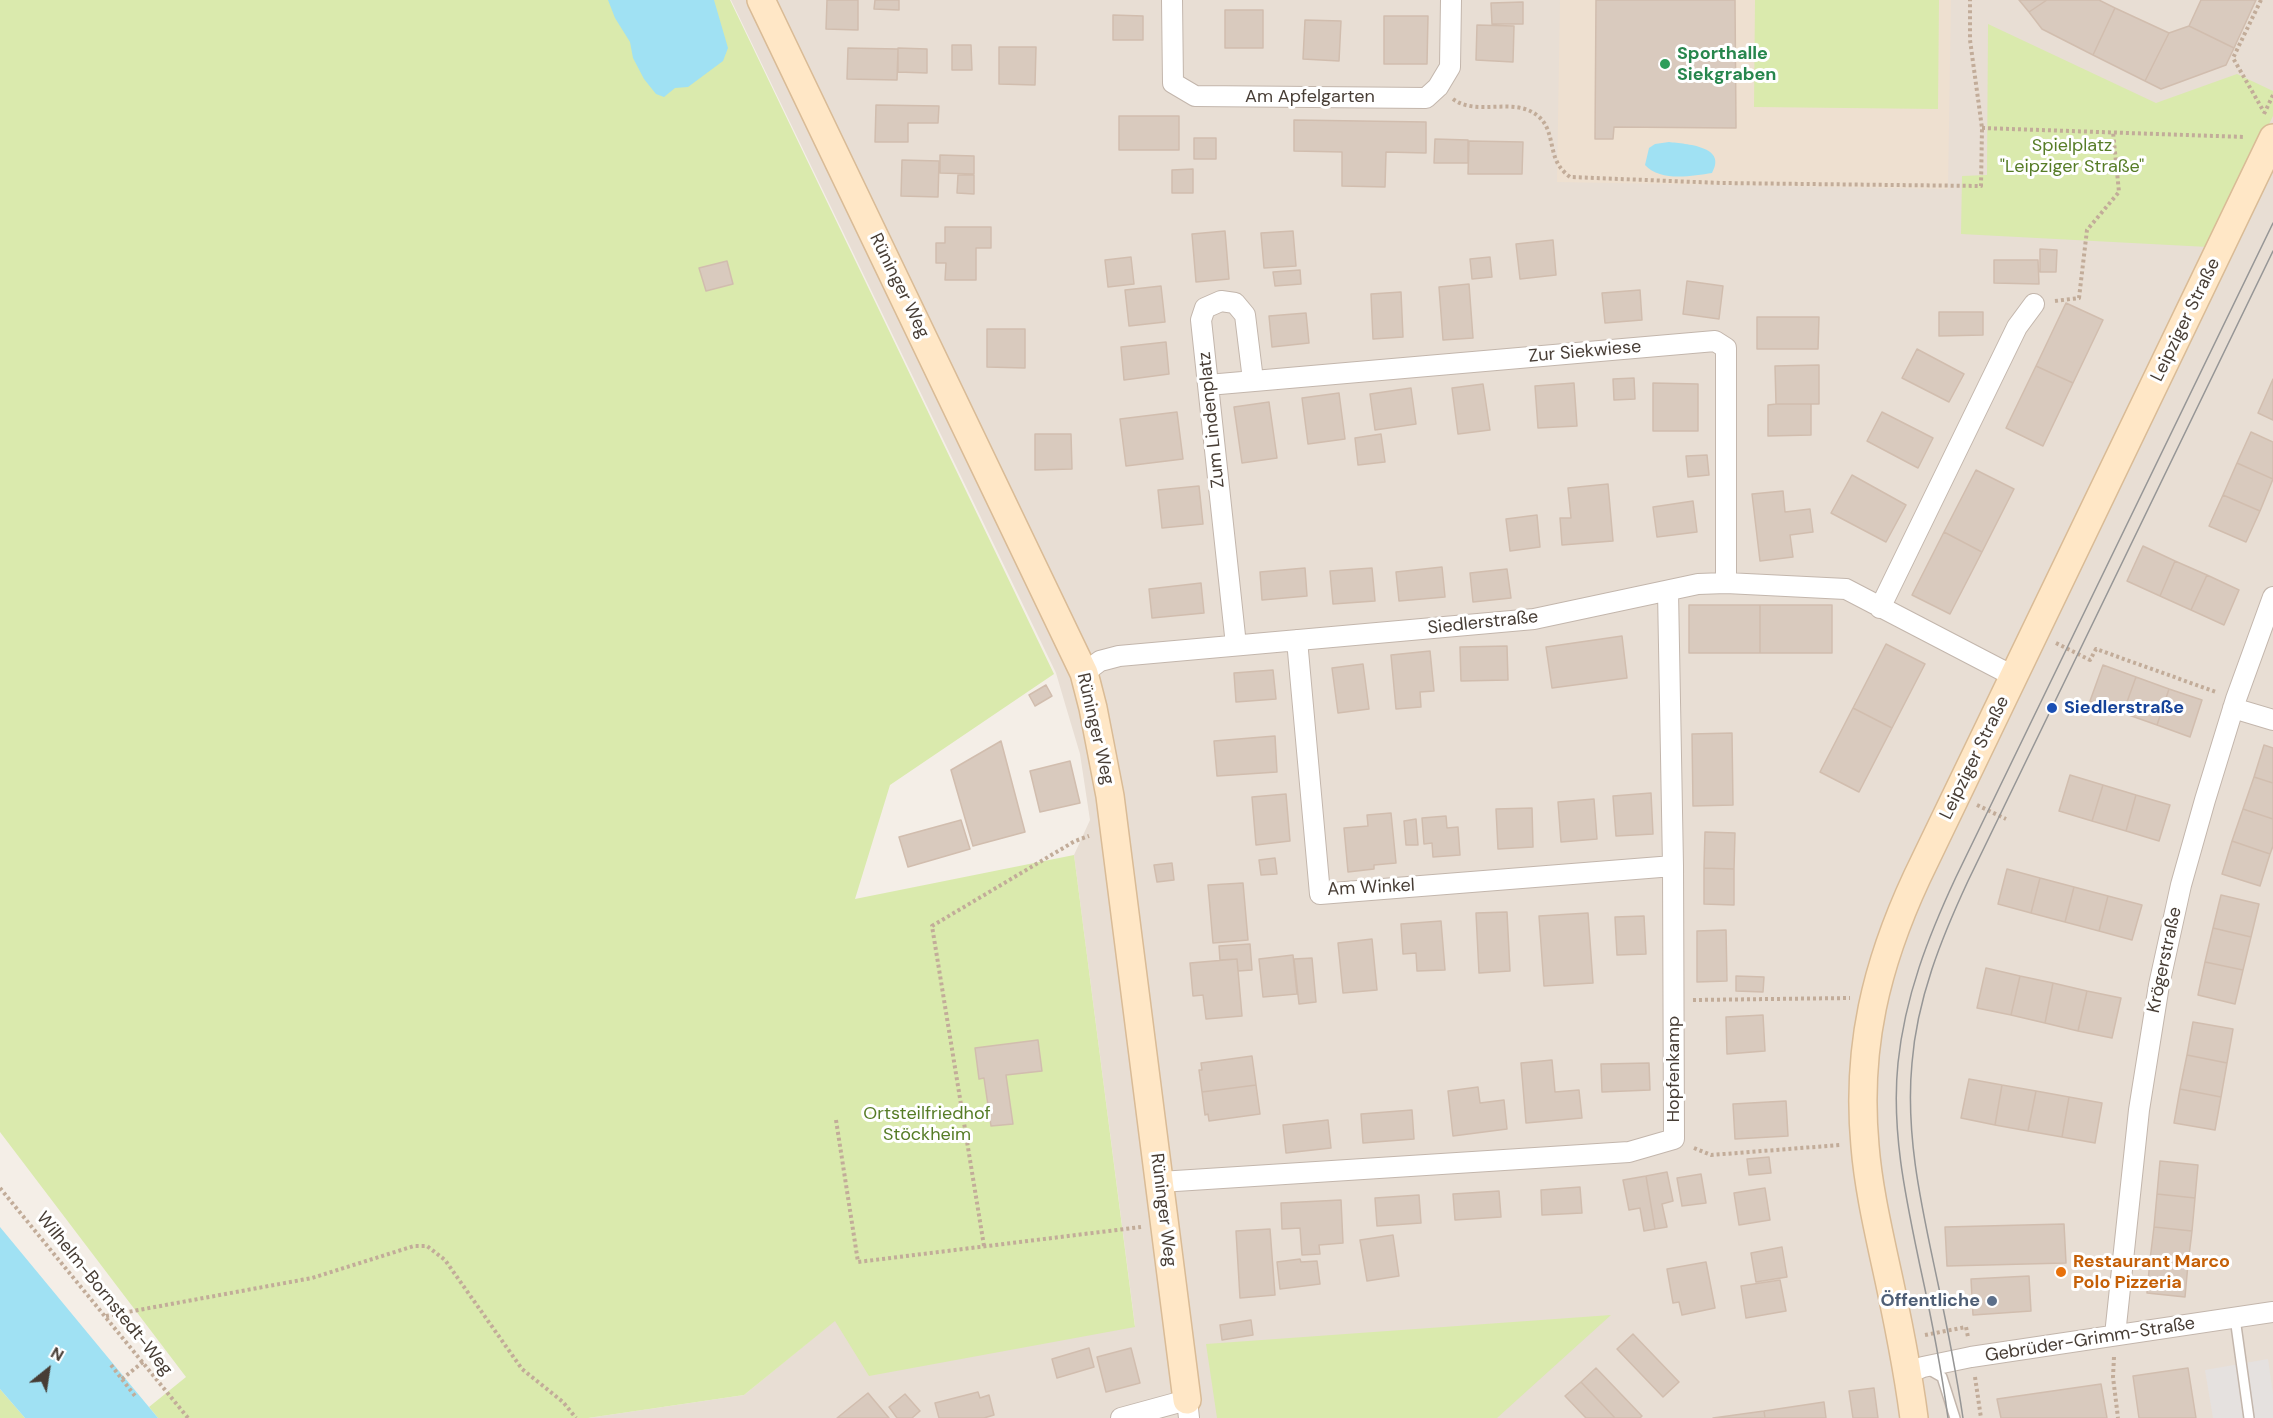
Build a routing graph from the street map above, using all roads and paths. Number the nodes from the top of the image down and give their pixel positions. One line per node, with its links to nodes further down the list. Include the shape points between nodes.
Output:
1 (761, 0): 21 (street, Rüninger Weg)
2 (1172, 0): 6 (street, Am Apfelgarten, via 1173,83 1195,96 1426,98)
3 (1451, 0): 6 (street, via 1450,67)
4 (1970, 0): 8 (path, via 1970,40)
5 (2261, 0): 7 (path, via 2233,58)
6 (1438, 87): 8 (path, via 1462,106 1525,108 1539,117 1548,130 1558,166 1570,177 1981,186)
7 (2265, 112)
8 (1982, 128): 9 (path)
9 (2113, 132): 10 (path); 11 (path, via 2119,192 2087,230 2079,298)
10 (2263, 138): 22 (street, Leipziger Straße)
11 (2034, 304): 17 (street, via 2017,327)
12 (1253, 380): 13 (street, Zur Siekwiese); 13 (street, Zum Lindenplatz, via 1245,315 1235,303 1221,301 1205,308 1201,320); 14 (street, Zur Siekwiese, via 1715,341 1726,348)
13 (1208, 385): 20 (street, Zum Lindenplatz)
14 (1726, 583): 15 (street, Siedlerstraße); 17 (street, Siedlerstraße, via 1846,588)
15 (1668, 591): 18 (street, Siedlerstraße, via 1534,619); 29 (street, Hopfenkamp)
16 (2273, 597): 24 (street, Krögerstraße)
17 (1880, 608): 22 (street, Siedlerstraße)
18 (1297, 640): 20 (street, Siedlerstraße); 29 (street, Am Winkel, via 1320,894)
19 (2051, 641): 23 (path, via 2090,660 2096,649)
20 (1236, 645): 21 (street, Siedlerstraße, via 1119,656 1100,661)
21 (1083, 673): 28 (street, Rüninger Weg, via 1101,744)
22 (2015, 677): 45 (street, Leipziger Straße, via 1892,934 1874,995 1863,1069 1864,1144 1873,1203)
23 (2216, 692)
24 (2233, 708): 25 (street); 42 (street, Krögerstraße, via 2181,885 2153,1015)
25 (2273, 720)
26 (1971, 802): 27 (path)
27 (2006, 819)
28 (1114, 826): 35 (street, Rüninger Weg); 38 (path, via 1075,841 932,926)
29 (1672, 866): 31 (street, Hopfenkamp)
30 (1853, 998): 31 (path)
31 (1674, 1001): 33 (street, Hopfenkamp)
32 (836, 1120): 38 (path, via 858,1262)
33 (1674, 1139): 34 (path, via 1712,1155); 35 (street, Hopfenkamp, via 1629,1152)
34 (1844, 1145)
35 (1160, 1182): 37 (street, Rüninger Weg)
36 (0, 1188): 40 (path, Wilhelm-Bornstedt-Weg)
37 (1165, 1224): 38 (path); 48 (street, Rüninger Weg)
38 (984, 1246)
39 (2273, 1312): 41 (street, Gebrüder-Grimm-Straße)
40 (106, 1316): 43 (path, Wilhelm-Bornstedt-Weg); 50 (path, via 312,1278 414,1246 427,1246 445,1260 522,1369 563,1402)
41 (2235, 1318): 42 (street, Gebrüder-Grimm-Straße); 55 (lane)
42 (2115, 1335): 45 (street, Gebrüder-Grimm-Straße); 54 (path, via 2113,1377)
43 (143, 1362): 46 (path); 49 (path, Wilhelm-Bornstedt-Weg)
44 (111, 1365): 46 (path)
45 (1916, 1370): 52 (street, Leipziger Straße); 53 (lane, via 1942,1377)
46 (122, 1379): 47 (path)
47 (135, 1396)
48 (1188, 1409): 51 (street)
49 (188, 1418)
50 (576, 1418)
51 (1121, 1418)
52 (1914, 1418)
53 (1955, 1418)
54 (2118, 1418)
55 (2249, 1418)

